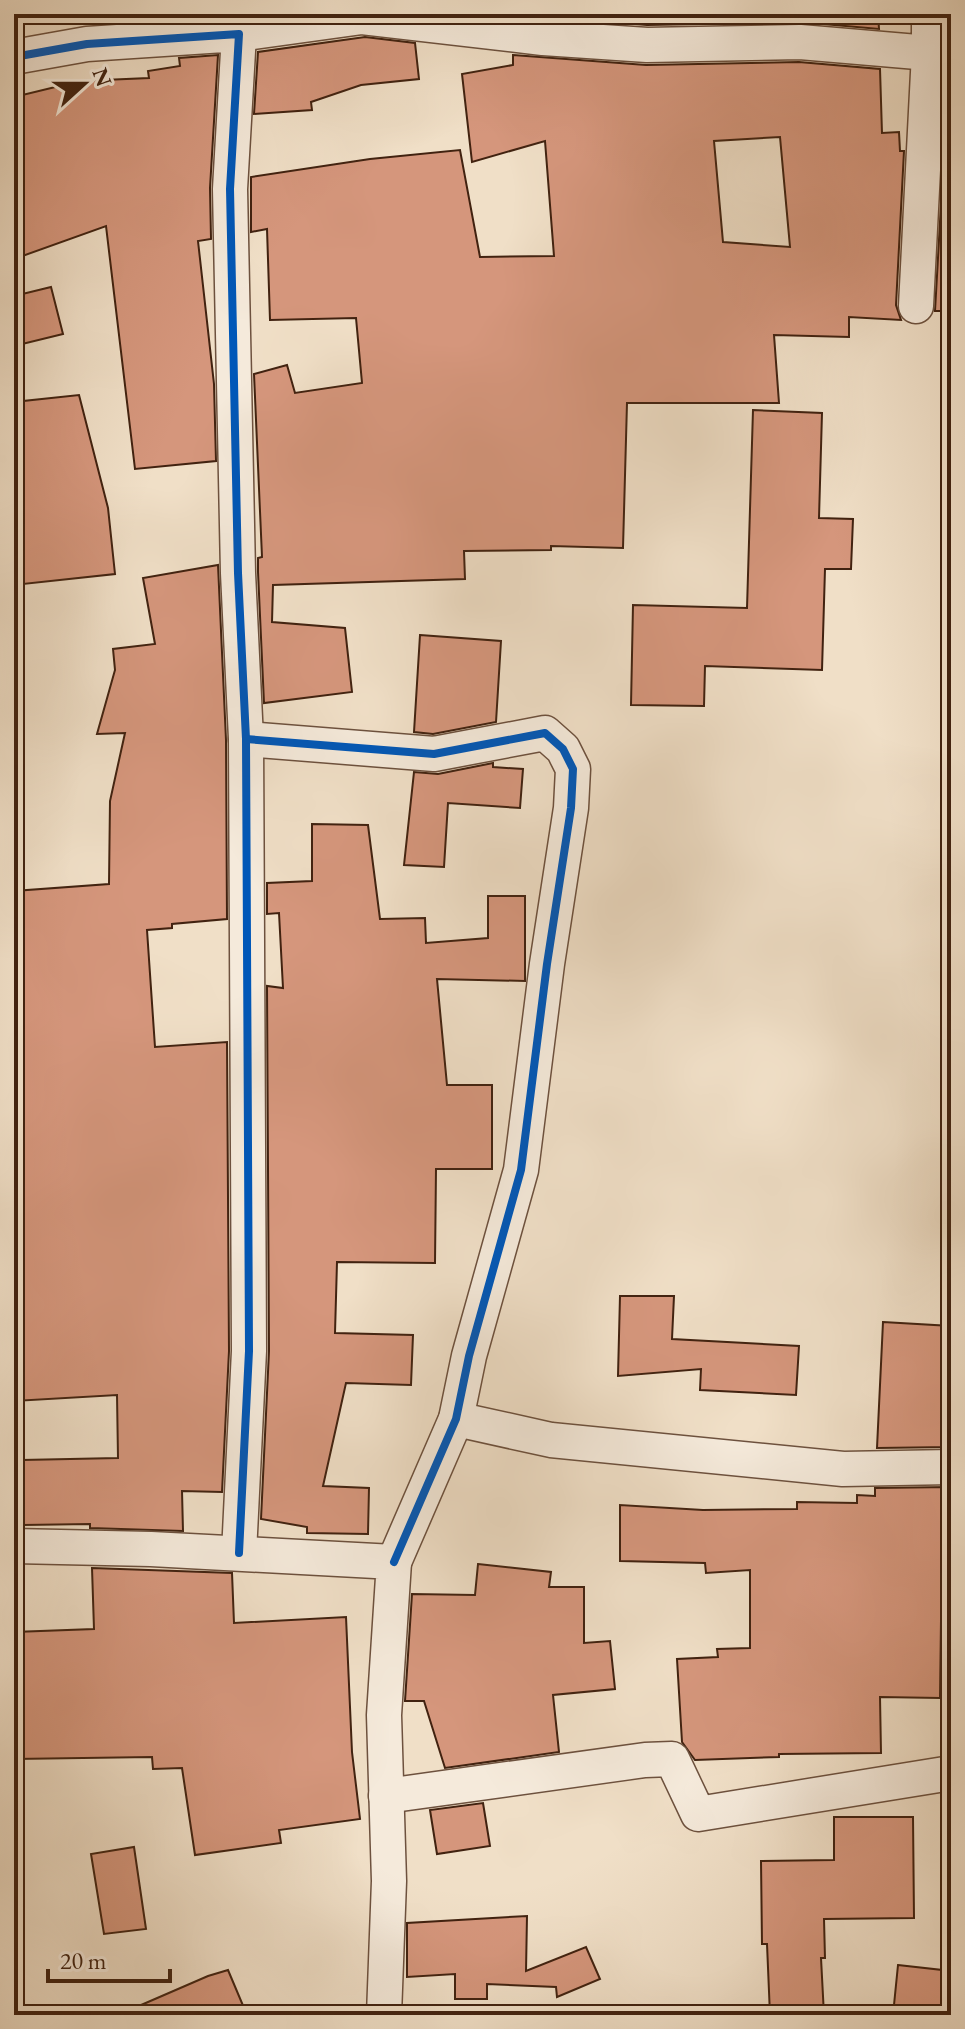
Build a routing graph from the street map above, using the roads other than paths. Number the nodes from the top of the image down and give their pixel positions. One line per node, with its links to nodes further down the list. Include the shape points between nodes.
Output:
1 (929, 14): 3 (street)
2 (239, 34): 3 (street, via 362,17 647,45 800,42); 4 (street, via 87,44); 6 (street, via 230,189)
3 (929, 53): 5 (street)
4 (14, 57)
5 (916, 306)
6 (246, 739): 7 (street, via 434,754 545,733 563,749 573,769 521,1170); 10 (street, via 249,1351)
7 (456, 1419): 8 (street, via 551,1440 843,1469); 11 (street)
8 (951, 1467)
9 (14, 1546): 10 (street)
10 (239, 1553): 11 (street)
11 (394, 1562): 13 (street, via 384,1715)
12 (951, 1773): 13 (street, via 698,1814 672,1759)
13 (386, 1796): 14 (street)
14 (384, 2015)

